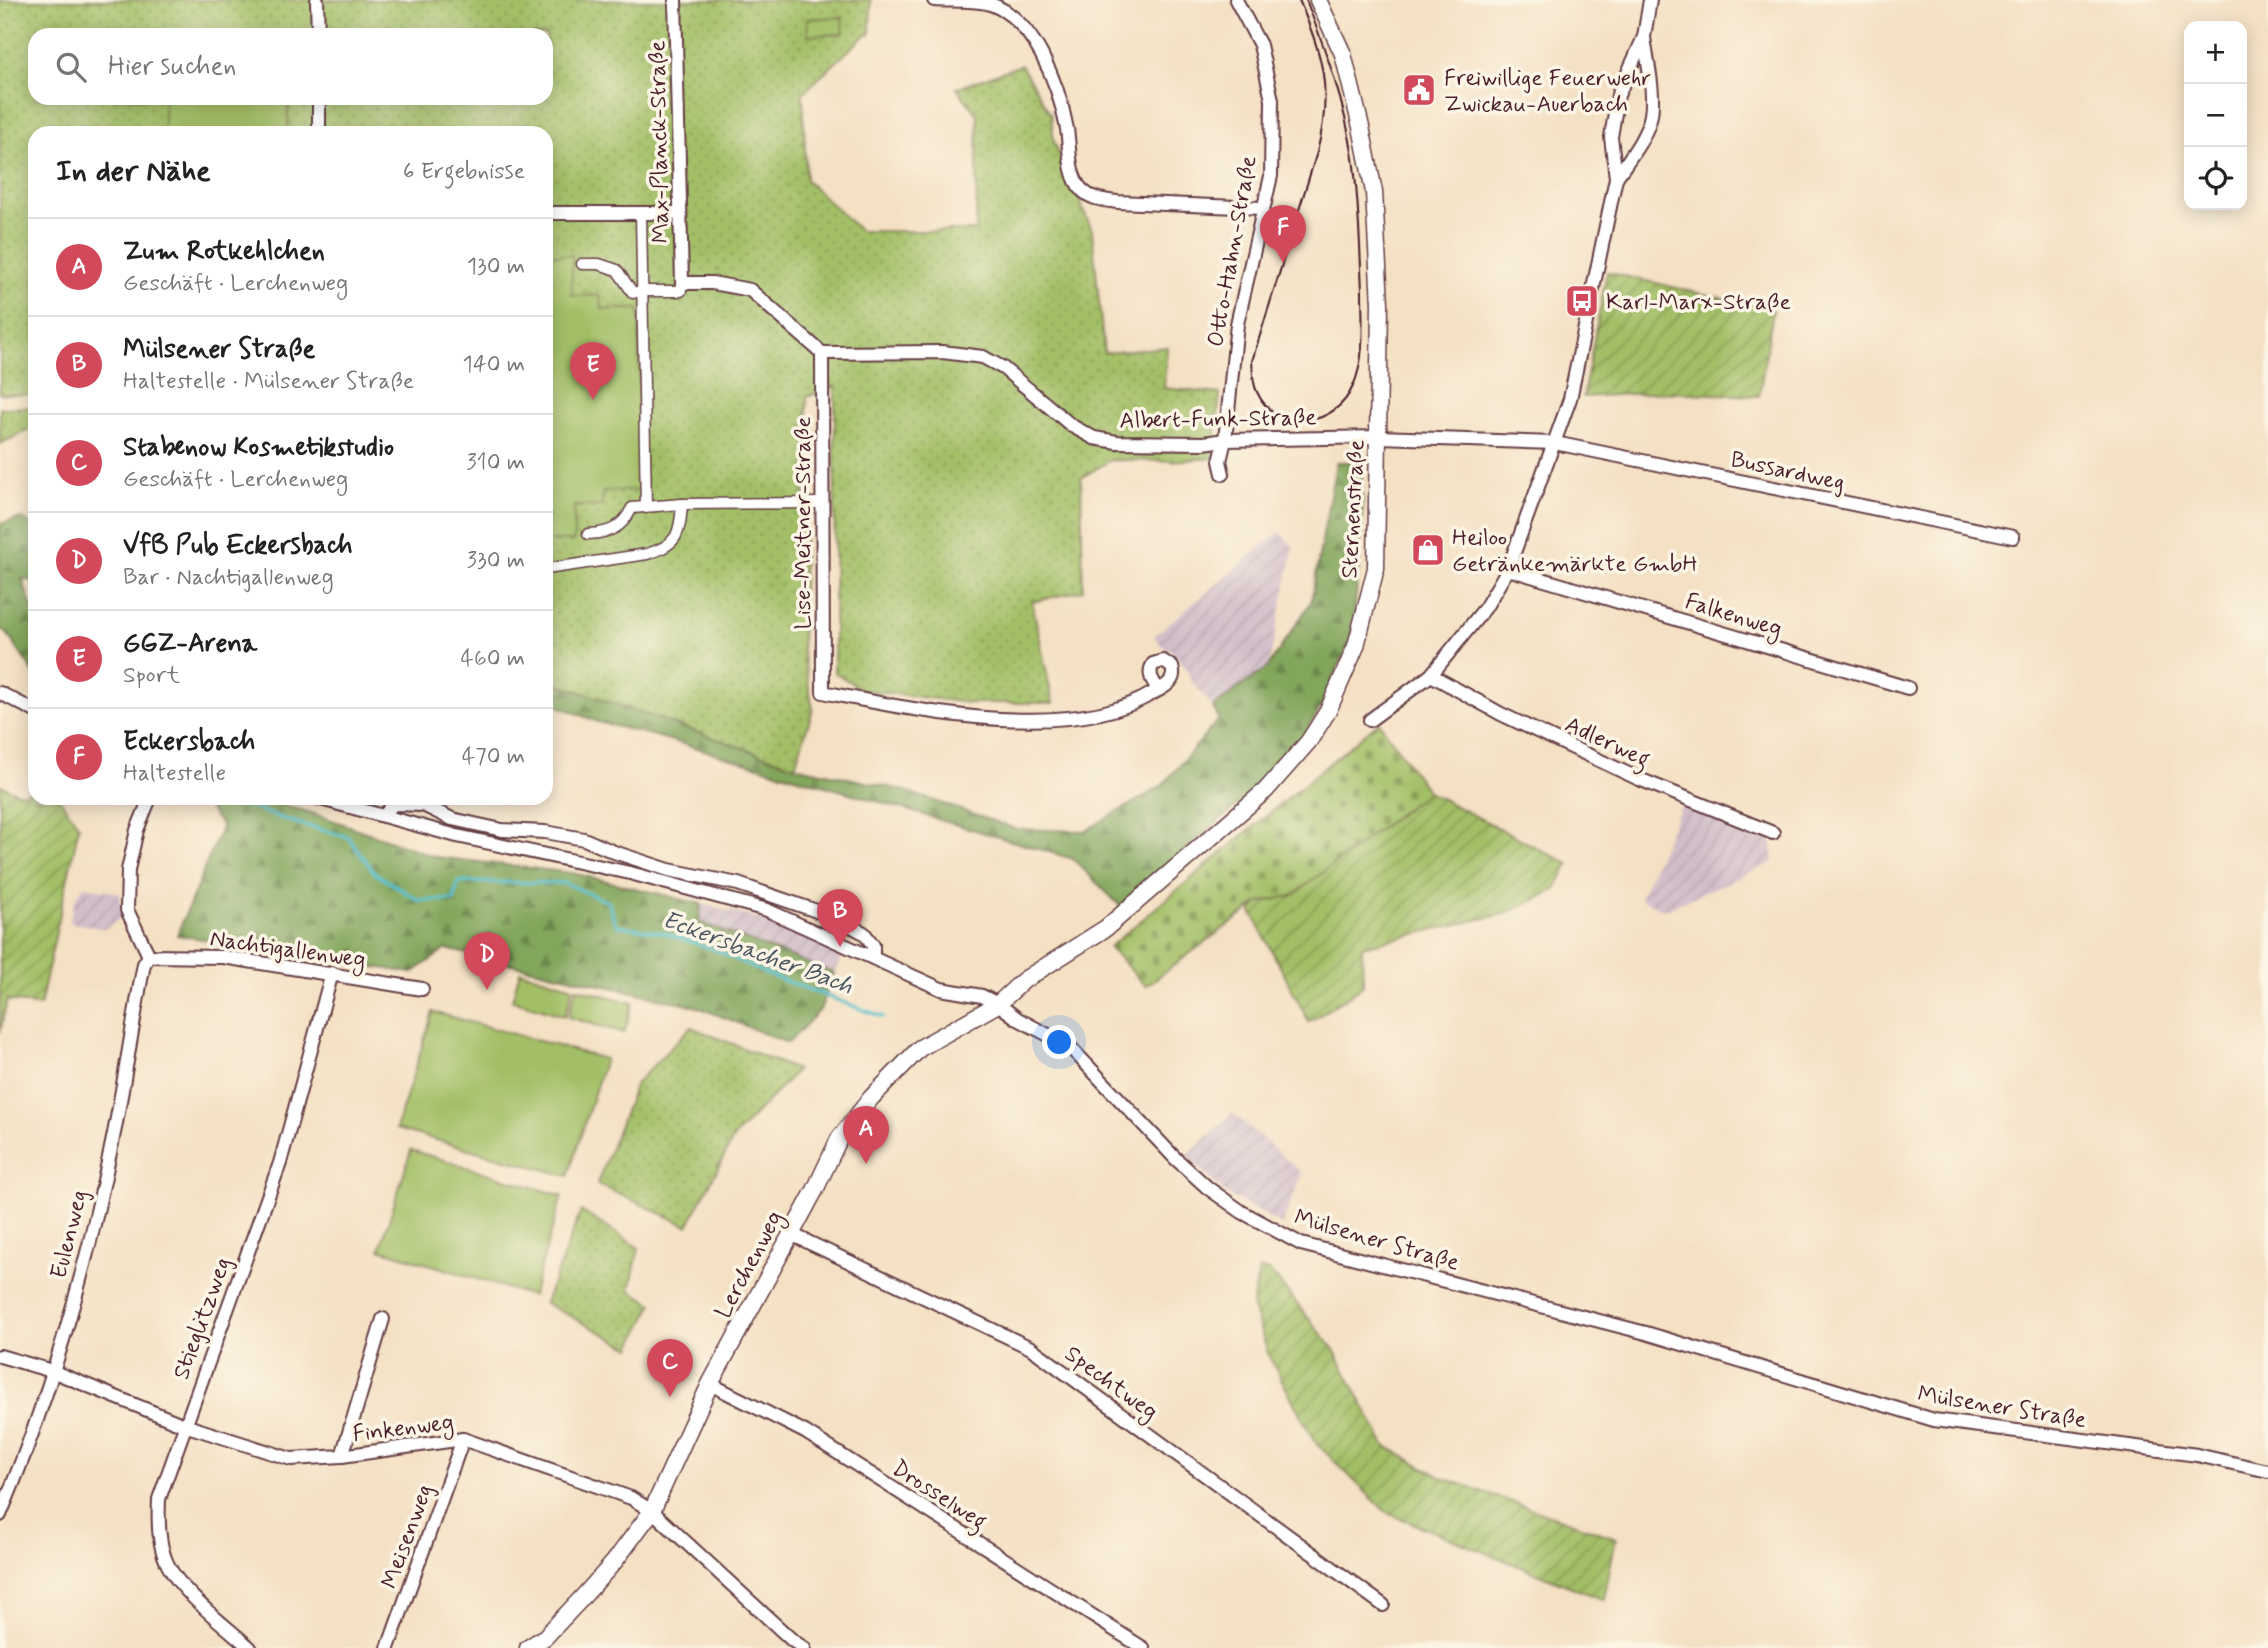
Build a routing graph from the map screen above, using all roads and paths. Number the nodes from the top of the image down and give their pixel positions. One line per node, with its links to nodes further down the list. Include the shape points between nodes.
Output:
1 (317, 0): 7 (street)
2 (675, 0): 15 (street, Max-Planck-Straße)
3 (933, 0): 12 (street, via 987,3 1027,30 1060,99 1073,172 1080,189 1094,199)
4 (1236, 0): 12 (street, Otto-Hahn-Straße, via 1260,45 1272,100 1271,177)
5 (1318, 0): 20 (street, Sternenstraße, via 1343,54 1374,192 1380,304)
6 (1650, 0): 8 (street)
7 (318, 28)
8 (1644, 37): 11 (street, via 1618,95 1611,136); 11 (street, via 1651,116)
9 (319, 105): 10 (street)
10 (319, 126)
11 (1616, 178): 22 (street, via 1570,400)
12 (1262, 208): 21 (street, Otto-Hahn-Straße, via 1237,324)
13 (553, 213): 14 (street)
14 (641, 213): 15 (street); 18 (street)
15 (679, 213): 17 (street, Max-Planck-Straße)
16 (582, 264): 18 (street, via 609,266 622,275 630,292)
17 (682, 287): 18 (street); 19 (street, via 712,283 750,290)
18 (641, 291): 26 (street)
19 (822, 353): 21 (street, Albert-Funk-Straße, via 942,352 983,357 1094,438 1205,443); 24 (street, Lise-Meitner-Straße)
20 (1379, 437): 21 (street, Albert-Funk-Straße); 22 (street, Albert-Funk-Straße); 47 (street, Sternenstraße, via 1376,568 1356,646 1328,711 1309,741 1266,790 1106,928 1024,980)
21 (1224, 439): 23 (street, Otto-Hahn-Straße)
22 (1555, 443): 28 (street, Bussardweg); 30 (street)
23 (1223, 474)
24 (822, 503): 25 (street); 33 (street, Lise-Meitner-Straße, via 823,692 924,712 1026,720 1115,710)
25 (682, 504): 26 (street); 29 (street, via 679,531 661,550)
26 (646, 508): 27 (street, via 632,508 621,526 610,532)
27 (588, 534)
28 (2012, 537)
29 (553, 568)
30 (1508, 569): 31 (street, via 1485,608); 32 (street, Falkenweg)
31 (1430, 675): 36 (street); 42 (street, Adlerweg, via 1639,779)
32 (1908, 688)
33 (1159, 690)
34 (0, 693): 35 (street)
35 (28, 707)
36 (1370, 720)
37 (147, 805): 43 (street, via 128,870 127,910)
38 (343, 805): 41 (street, Mülsener Straße)
39 (388, 805): 41 (street)
40 (424, 805): 44 (street, via 452,818 502,830 584,839 668,870 738,884 834,917 864,933 873,945)
41 (384, 816): 44 (street, Mülsener Straße, via 767,910)
42 (1773, 833)
43 (149, 956): 45 (street, Nachtigallenweg, via 223,957); 51 (street, Eulenweg, via 111,1148)
44 (873, 957): 47 (street, Mülsener Straße, via 941,989 982,996)
45 (332, 973): 46 (street, Nachtigallenweg); 53 (street, Stieglitzweg, via 281,1163)
46 (422, 989)
47 (998, 1004): 48 (street, Lerchenweg, via 920,1048 871,1098 839,1139); 56 (street, Mülsener Straße, via 1069,1046 1208,1188 1301,1244 1646,1333 1934,1420 2197,1455)
48 (790, 1234): 52 (street, Lerchenweg); 59 (street, Spechtweg, via 1031,1348)
49 (383, 1319): 55 (street)
50 (0, 1356): 51 (street, Finkenweg)
51 (52, 1371): 53 (street, Finkenweg); 58 (street, Eulenweg)
52 (709, 1384): 57 (street, Lerchenweg); 64 (street, Drosselweg, via 805,1433)
53 (184, 1425): 55 (street, Finkenweg, via 291,1459); 61 (street, Stieglitzweg, via 159,1499 158,1527 167,1563 187,1590)
54 (463, 1439): 55 (street, Finkenweg); 57 (street, Finkenweg, via 631,1498); 62 (street, Meisenweg)
55 (342, 1456)
56 (2268, 1471)
57 (652, 1511): 60 (street, Finkenweg); 63 (street, Lerchenweg, via 614,1562 545,1637)
58 (0, 1515)
59 (1383, 1605)
60 (794, 1646)
61 (250, 1648)
62 (388, 1648)
63 (528, 1648)
64 (1143, 1648)

